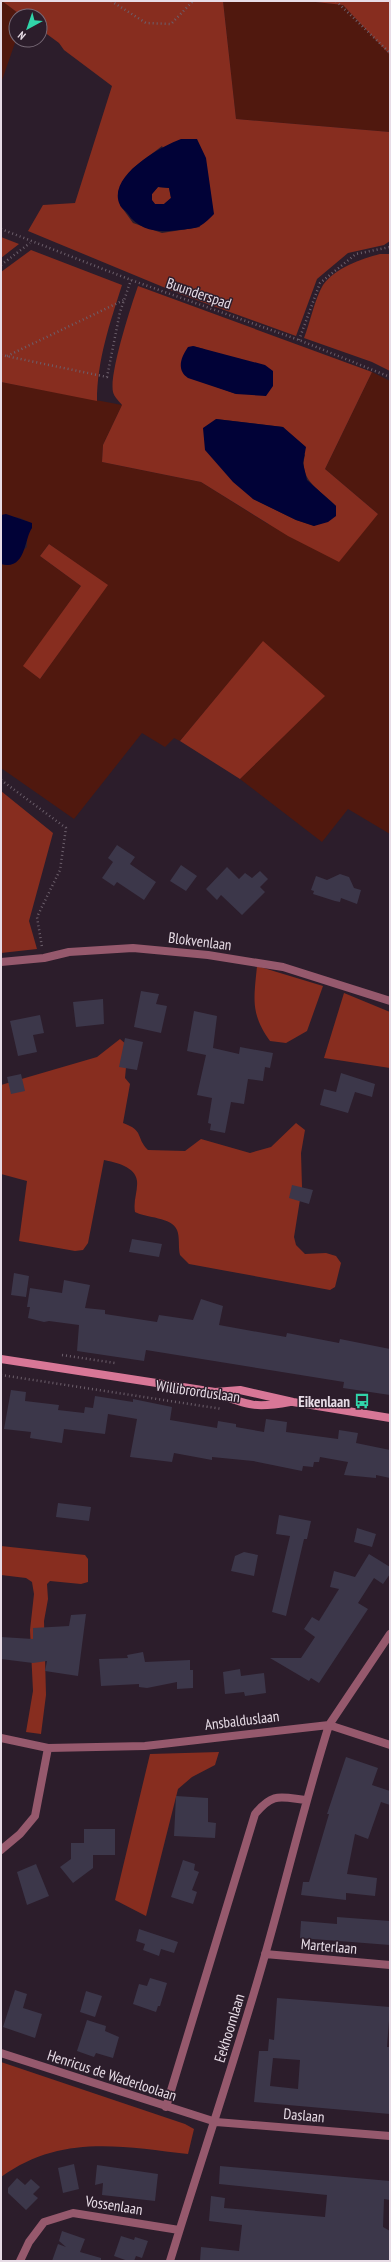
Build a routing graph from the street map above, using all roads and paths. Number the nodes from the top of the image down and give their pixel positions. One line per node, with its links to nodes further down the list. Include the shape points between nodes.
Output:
1 (110, 1): 2 (path, via 146,23 171,24)
2 (193, 1)
3 (336, 1): 4 (path)
4 (390, 53)
5 (1, 229): 6 (path, Buunderspad)
6 (31, 242): 8 (path); 9 (path, Buunderspad)
7 (390, 246): 11 (path, via 356,254 320,283)
8 (1, 265)
9 (131, 280): 10 (path); 11 (path, Buunderspad)
10 (124, 300): 13 (path); 13 (path, via 107,377)
11 (299, 340): 14 (path, Buunderspad)
12 (1, 355): 13 (path)
13 (7, 356)
14 (390, 377)
15 (1, 780): 16 (path, via 66,828 60,870 37,917)
16 (44, 958): 17 (street, Blokvenlaan); 18 (street, Blokvenlaan, via 69,952 133,948 208,955 283,967)
17 (1, 962)
18 (390, 1001)
19 (1, 1359): 21 (main road, Willibrorduslaan)
20 (1, 1375): 23 (path, Willibrorduslaan)
21 (215, 1392): 22 (main road, Willibrorduslaan, via 240,1390); 22 (main road, Willibrorduslaan, via 245,1404 263,1407)
22 (293, 1402): 24 (main road, Willibrorduslaan)
23 (227, 1410)
24 (390, 1418)
25 (390, 1634): 26 (street)
26 (329, 1725): 28 (street); 29 (street, Ansbalduslaan, via 145,1746); 30 (street, Eekhoornlaan)
27 (1, 1738): 29 (street, Ansbalduslaan)
28 (390, 1745)
29 (48, 1748): 31 (street, via 35,1816 20,1834)
30 (306, 1800): 32 (street, Eekhoornlaan); 35 (street, via 275,1796 265,1802 255,1814)
31 (1, 1850)
32 (265, 1954): 33 (street, Marterlaan); 36 (street, Eekhoornlaan)
33 (390, 1965)
34 (1, 2053): 35 (street, Henricus de Waderloolaan)
35 (166, 2107): 36 (street, Henricus de Waderloolaan)
36 (216, 2122): 37 (street, Daslaan); 38 (street, Eekhoornlaan)
37 (390, 2136)
38 (180, 2230): 39 (street, Vossenlaan, via 73,2213 44,2222 29,2242); 40 (street, Eekhoornlaan)
39 (20, 2261)
40 (170, 2261)

